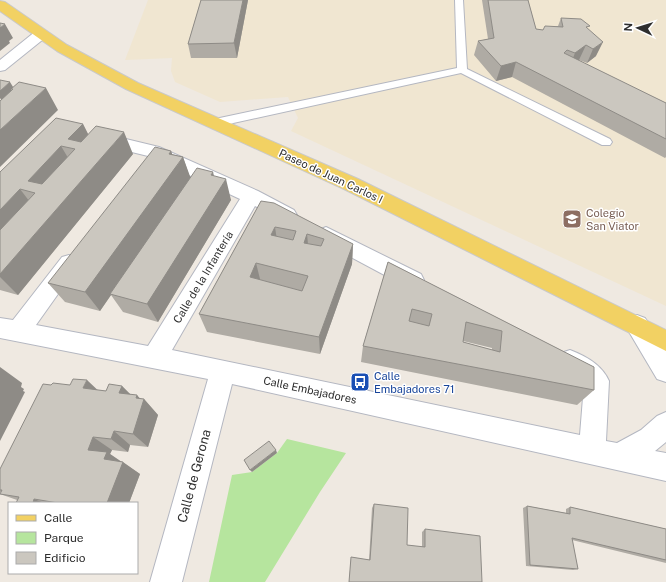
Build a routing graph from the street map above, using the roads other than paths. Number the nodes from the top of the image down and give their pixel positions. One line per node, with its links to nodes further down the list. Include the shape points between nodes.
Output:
1 (459, 0): 5 (lane)
2 (0, 5): 3 (main road, Paseo de Juan Carlos I)
3 (41, 34): 4 (street); 6 (main road, Paseo de Juan Carlos I, via 132,86)
4 (0, 67)
5 (462, 70): 6 (lane); 8 (lane)
6 (215, 123): 14 (main road, Paseo de Juan Carlos I, via 351,184)
7 (84, 135): 9 (street)
8 (606, 142)
9 (153, 151): 10 (street); 11 (street)
10 (138, 170)
11 (251, 196): 13 (street); 18 (street, Calle de la Infantería)
12 (82, 246): 15 (street)
13 (428, 287)
14 (638, 326): 16 (main road, Paseo de Juan Carlos I); 20 (street)
15 (9, 330): 18 (street, Calle Embajadores)
16 (666, 341)
17 (555, 353): 22 (street, via 583,368 597,381)
18 (154, 358): 19 (street, Calle Embajadores)
19 (224, 371): 22 (street, Calle Embajadores); 25 (street, Calle de Gerona)
20 (666, 371)
21 (666, 425): 23 (street, via 650,439)
22 (592, 450): 23 (street, Calle Embajadores)
23 (620, 456): 24 (street, Calle Embajadores)
24 (666, 467)
25 (166, 582)

